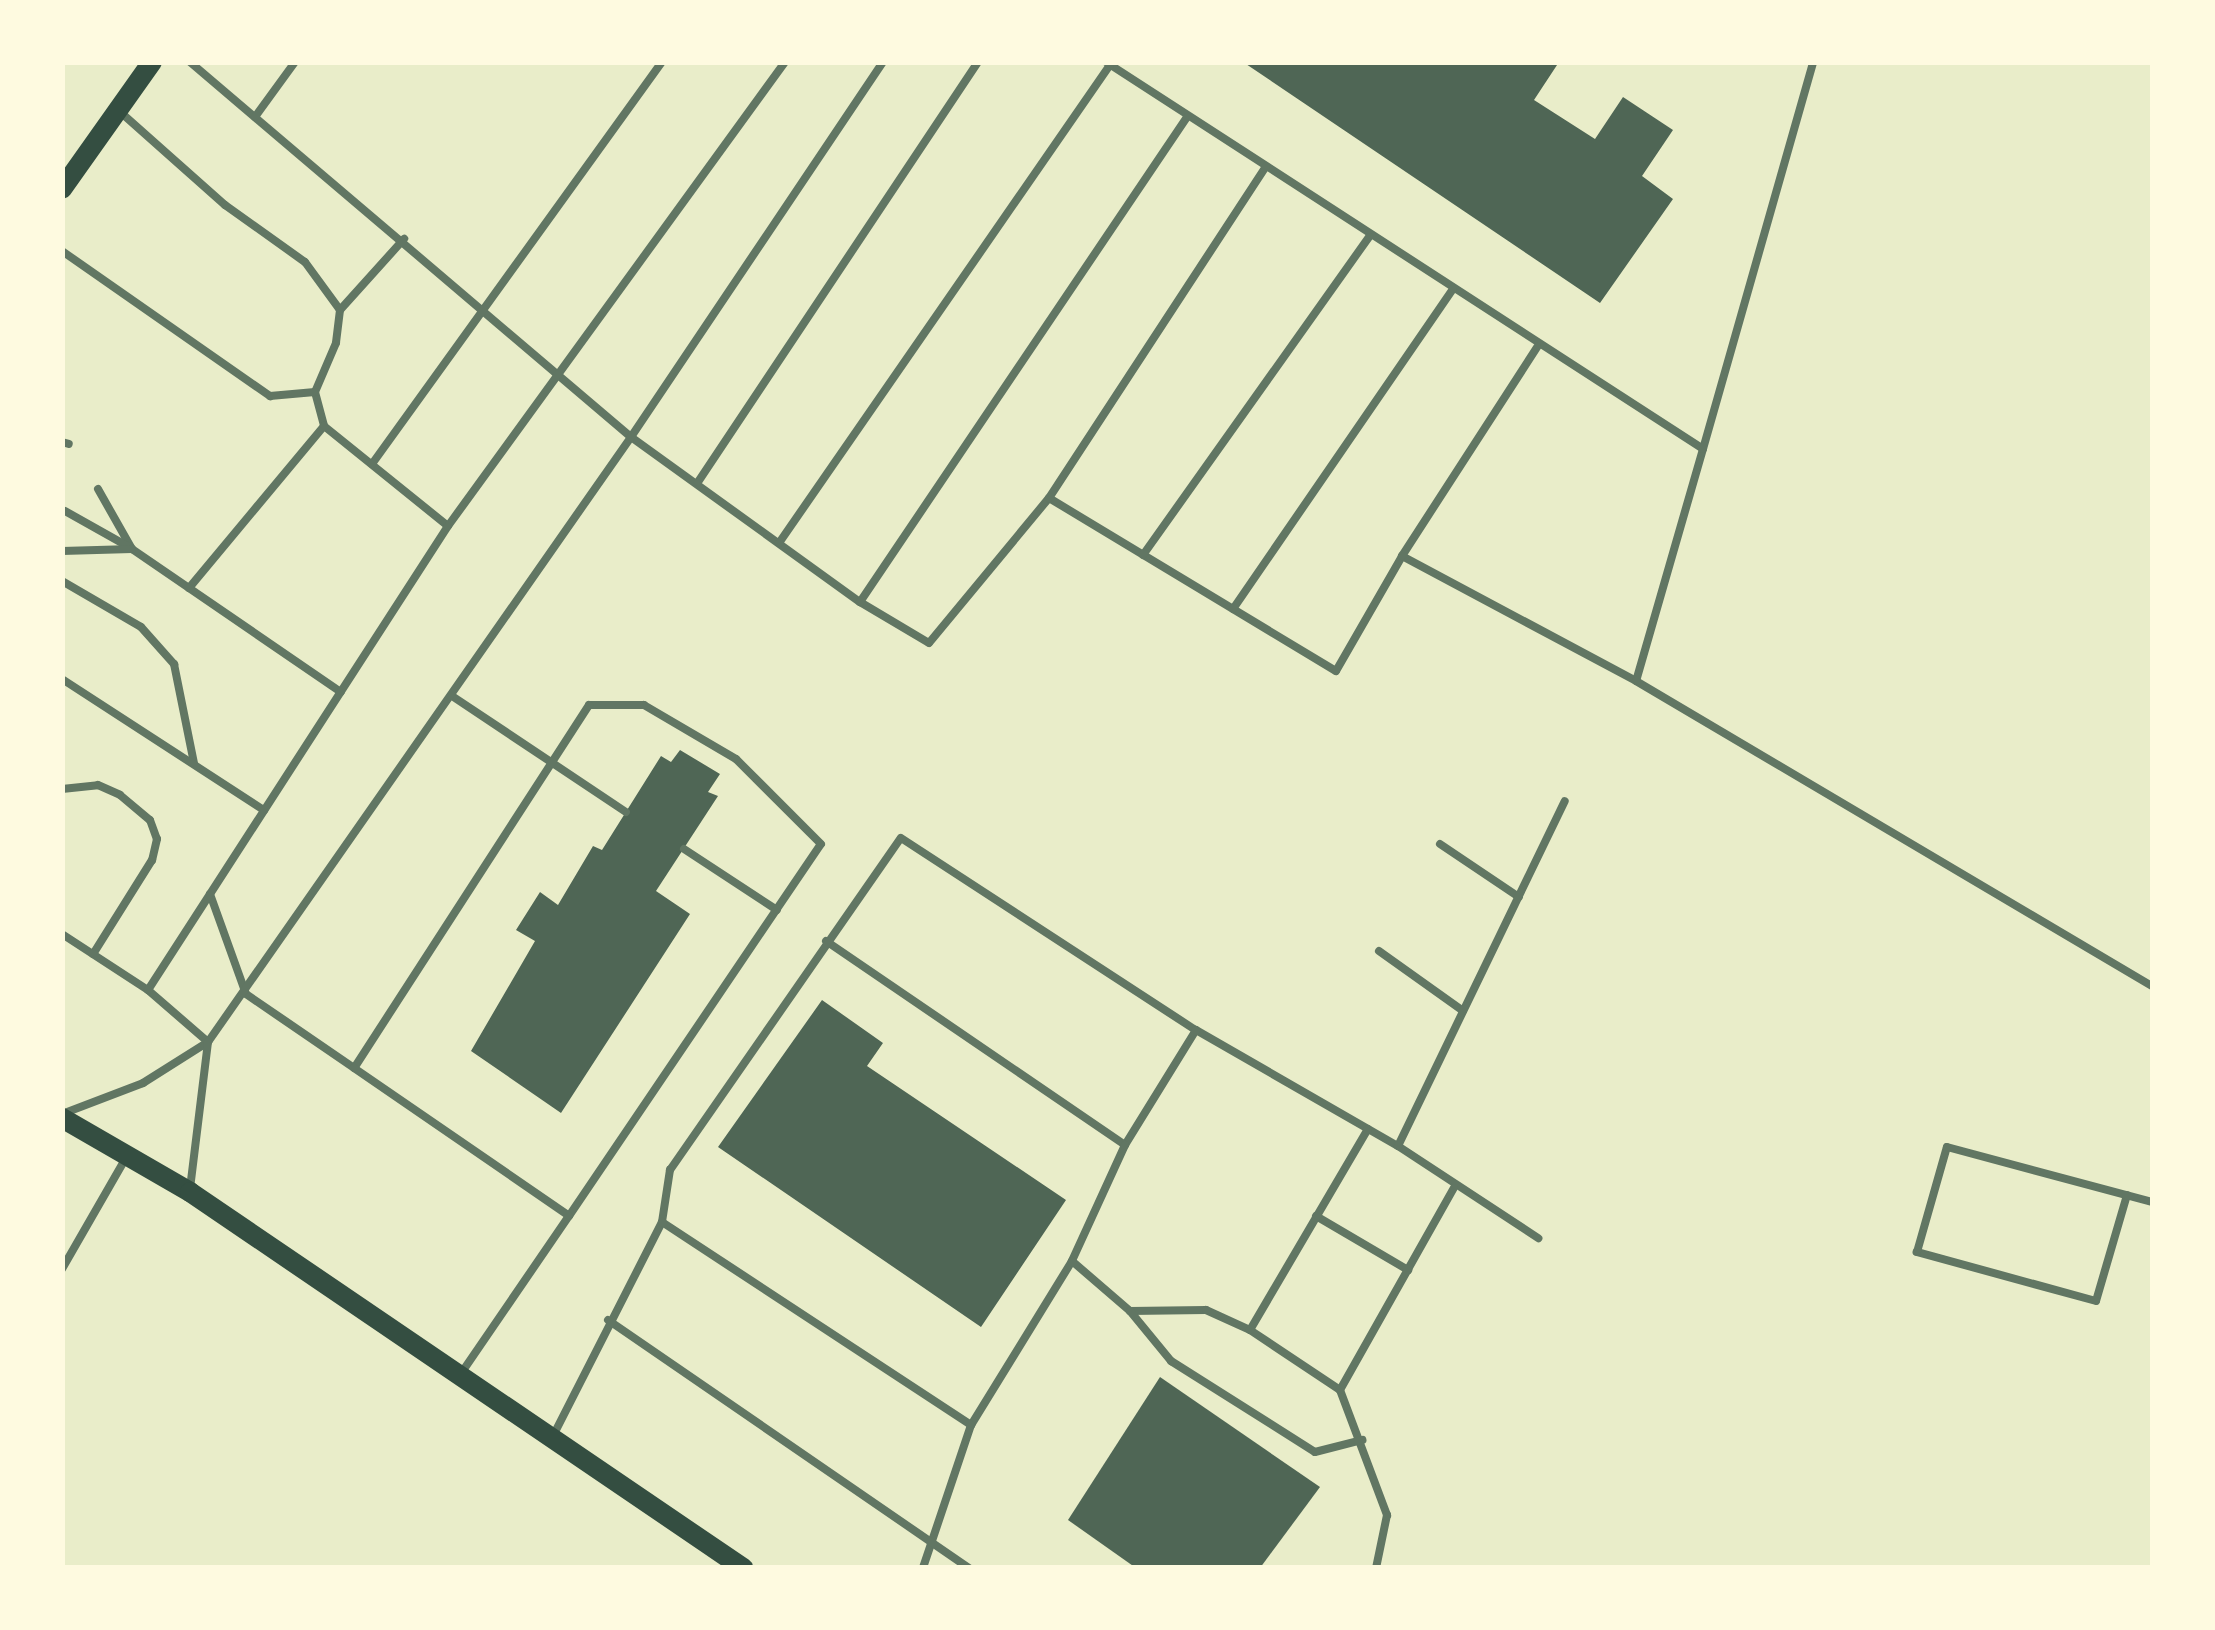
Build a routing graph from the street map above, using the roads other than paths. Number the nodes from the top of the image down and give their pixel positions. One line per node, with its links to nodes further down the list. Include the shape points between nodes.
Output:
1 (152, 62): 10 (main road)
2 (190, 62): 11 (lane)
3 (296, 62): 11 (lane)
4 (662, 62): 20 (lane)
5 (786, 62): 22 (lane)
6 (883, 62): 25 (lane)
7 (978, 62): 28 (lane)
8 (1813, 62): 26 (lane)
9 (1108, 64): 12 (lane); 33 (lane)
10 (118, 110): 14 (main road); 19 (lane, via 225,205 305,262)
11 (256, 116): 16 (lane)
12 (1187, 117): 13 (lane); 40 (lane)
13 (1266, 167): 15 (lane); 30 (lane)
14 (62, 189)
15 (1368, 238): 18 (lane); 36 (lane)
16 (404, 239): 19 (lane); 20 (lane)
17 (62, 251): 23 (lane, via 270,396)
18 (1453, 289): 21 (lane); 41 (lane)
19 (340, 310): 23 (lane, via 336,342)
20 (484, 312): 22 (lane); 27 (lane)
21 (1537, 347): 26 (lane); 37 (lane)
22 (557, 374): 25 (lane); 32 (lane)
23 (315, 392): 24 (lane)
24 (324, 426): 27 (lane); 39 (lane)
25 (631, 437): 28 (lane); 45 (lane)
26 (1703, 449): 43 (lane)
27 (372, 464): 32 (lane)
28 (698, 482): 33 (lane)
29 (98, 488): 34 (lane)
30 (1049, 498): 36 (lane); 40 (lane, via 929,644)
31 (65, 511): 34 (lane)
32 (448, 526): 44 (lane)
33 (779, 543): 40 (lane)
34 (132, 549): 35 (lane); 39 (lane)
35 (62, 551)
36 (1144, 555): 41 (lane)
37 (1402, 556): 41 (lane, via 1336,670); 43 (lane)
38 (62, 581): 47 (lane, via 141,627 174,664)
39 (189, 588): 44 (lane)
40 (860, 602)
41 (1232, 609)
42 (62, 679): 47 (lane)
43 (1636, 682): 61 (lane)
44 (340, 692): 50 (lane)
45 (452, 696): 46 (lane); 63 (lane)
46 (552, 762): 51 (lane); 56 (lane, via 590,705 644,704 736,759 821,844); 67 (lane)
47 (194, 763): 50 (lane)
48 (62, 788): 60 (lane, via 98,784 150,820 157,839 152,860)
49 (1565, 801): 55 (lane)
50 (264, 810): 54 (lane)
51 (626, 812)
52 (1440, 844): 55 (lane)
53 (684, 849): 56 (lane)
54 (210, 894): 62 (lane); 63 (lane)
55 (1519, 897): 64 (lane)
56 (777, 910): 77 (lane)
57 (62, 934): 60 (lane)
58 (826, 942): 65 (lane, via 902,838); 70 (lane); 79 (lane, via 670,1170)
59 (1379, 951): 64 (lane)
60 (93, 954): 62 (lane)
61 (2152, 986)
62 (148, 990): 66 (lane)
63 (246, 994): 66 (lane); 67 (lane)
64 (1464, 1012): 71 (lane)
65 (1196, 1030): 69 (lane); 70 (lane)
66 (208, 1042): 68 (lane, via 142,1083); 74 (lane)
67 (354, 1068): 77 (lane)
68 (62, 1116): 72 (main road)
69 (1368, 1129): 71 (lane); 78 (lane)
70 (1126, 1145): 81 (lane)
71 (1398, 1146): 73 (lane)
72 (129, 1153): 74 (main road); 82 (lane)
73 (1454, 1188): 80 (lane); 83 (lane)
74 (190, 1192): 87 (main road)
75 (2127, 1196): 75 (lane, via 1947,1146 1917,1252 2096,1301); 76 (lane)
76 (2152, 1202)
77 (569, 1216): 87 (lane)
78 (1316, 1216): 83 (lane); 86 (lane)
79 (662, 1222): 85 (lane); 89 (lane)
80 (1538, 1238)
81 (1072, 1261): 84 (lane); 89 (lane)
82 (62, 1269)
83 (1408, 1270): 88 (lane)
84 (1130, 1312): 86 (lane, via 1206,1310); 91 (lane, via 1170,1361 1315,1452)
85 (608, 1320): 90 (lane); 92 (lane)
86 (1250, 1330): 88 (lane)
87 (460, 1375): 90 (main road)
88 (1340, 1390): 91 (lane)
89 (972, 1425): 92 (lane)
90 (552, 1438): 93 (main road)
91 (1362, 1440): 96 (lane, via 1387,1515)
92 (932, 1546): 94 (lane); 95 (lane)
93 (743, 1568)
94 (923, 1568)
95 (969, 1568)
96 (1376, 1568)

